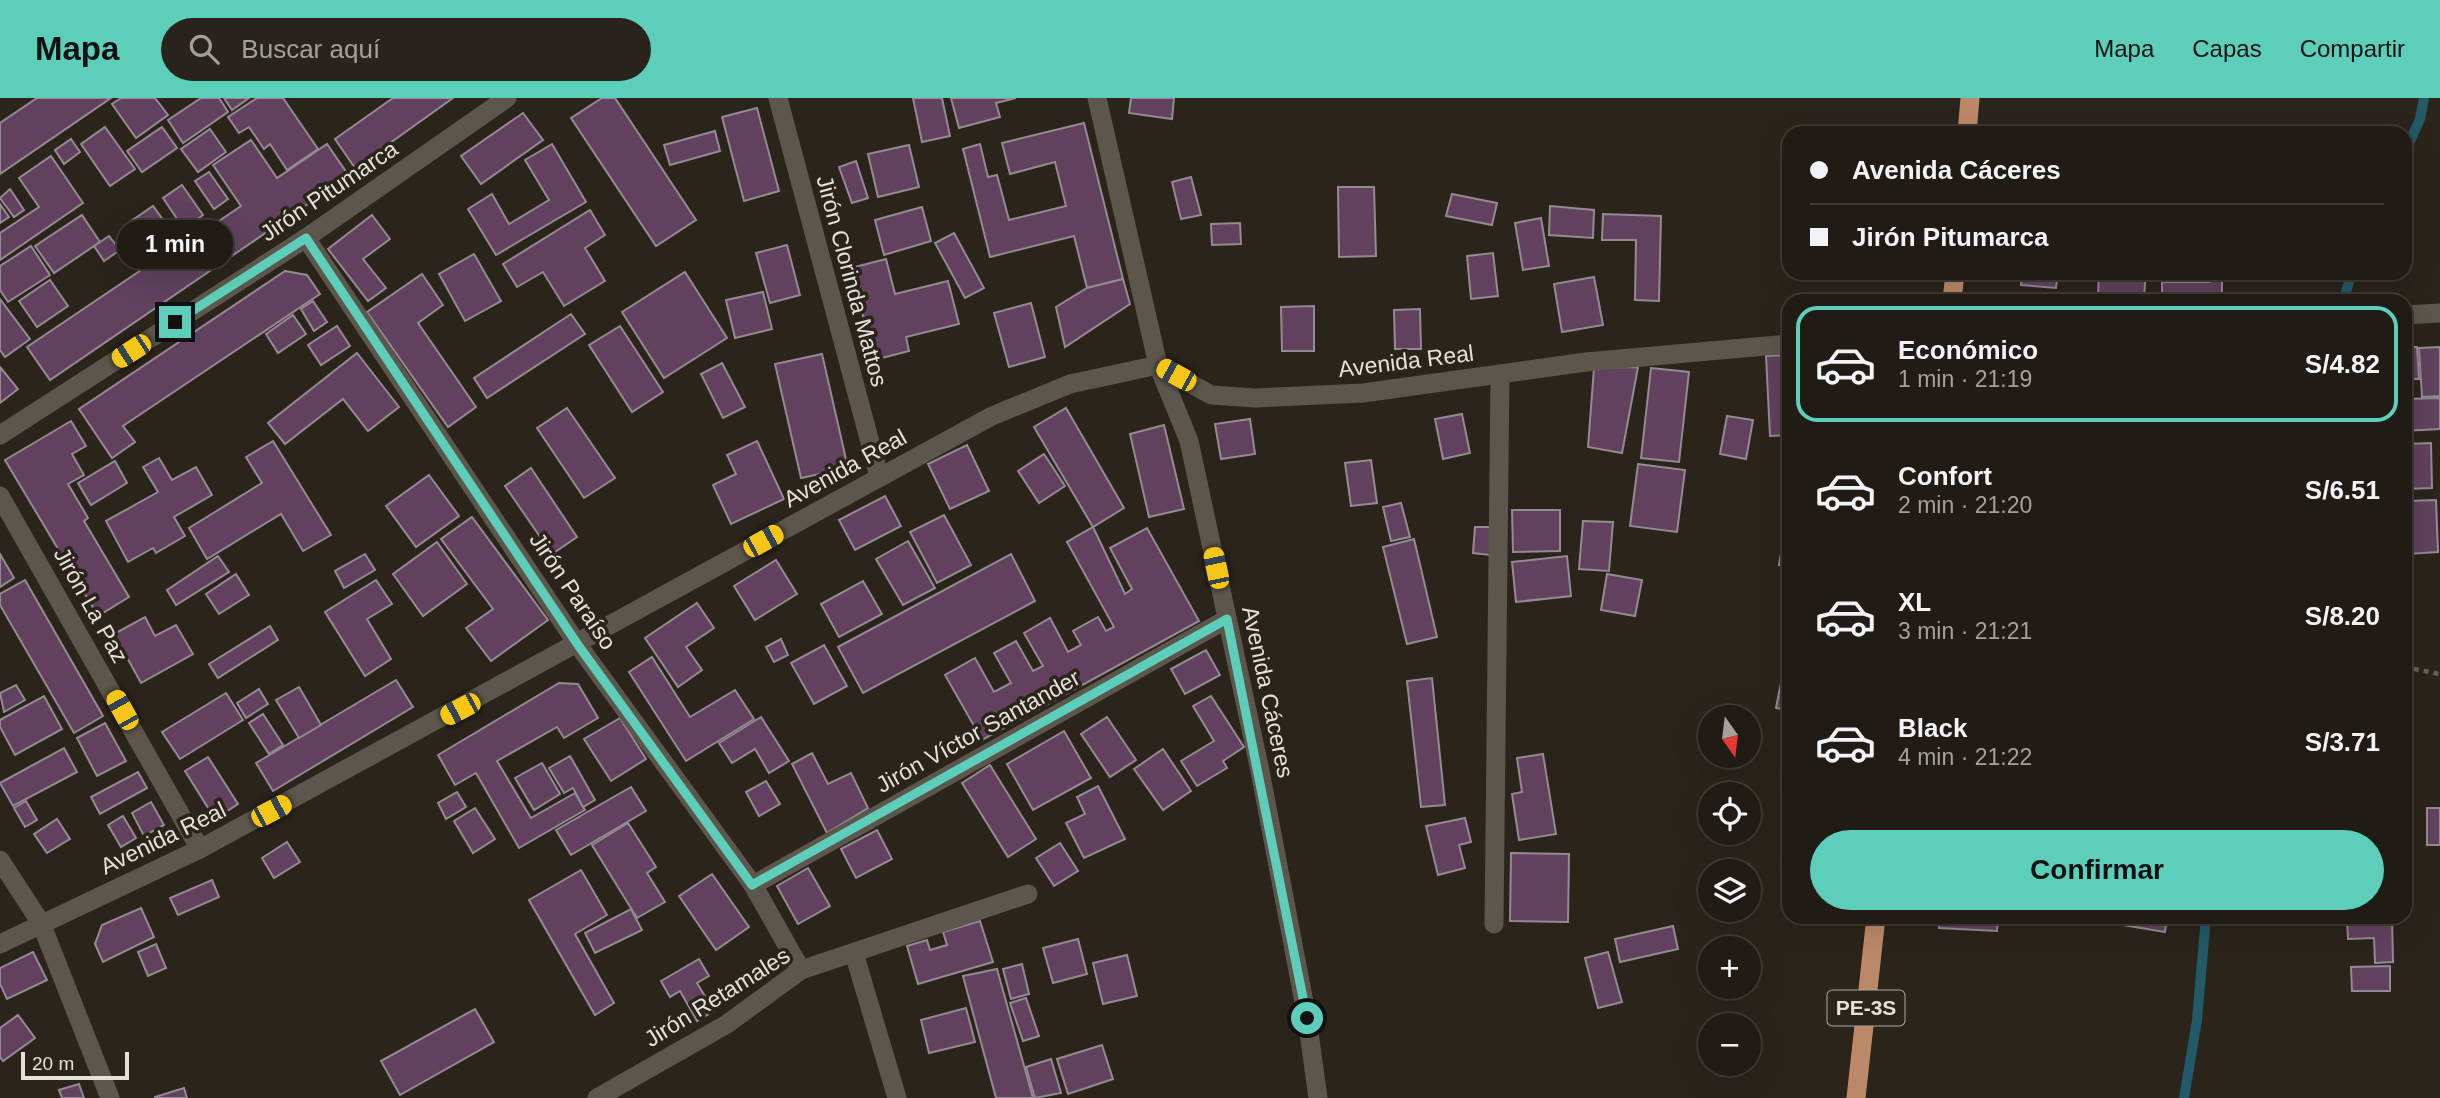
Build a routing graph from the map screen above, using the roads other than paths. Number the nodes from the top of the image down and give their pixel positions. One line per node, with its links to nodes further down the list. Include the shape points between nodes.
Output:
1 (507, 98): 6 (street, Jirón Pitumarca)
2 (778, 98): 13 (street, Jirón Clorinda Mattos)
3 (1097, 98): 10 (street, Avenida Cáceres)
4 (1970, 98): 5 (highway)
5 (1968, 126)
6 (306, 238): 12 (street, Jirón Pitumarca); 16 (street, Jirón Paraíso)
7 (2440, 313): 8 (street)
8 (2412, 315)
9 (1782, 345): 11 (street, Avenida Real)
10 (1158, 365): 11 (street, Avenida Real, via 1211,395 1255,398 1363,393); 13 (street, Avenida Real, via 1070,384 992,416); 15 (street, Avenida Cáceres, via 1189,441)
11 (1500, 374): 22 (street)
12 (0, 435)
13 (878, 476): 16 (street, Avenida Real)
14 (0, 496): 17 (street, Jirón La Paz)
15 (1227, 619): 19 (street, Jirón Víctor Santander); 30 (street, Avenida Cáceres, via 1307,1018)
16 (578, 645): 17 (street, Avenida Real); 19 (street, Jirón Paraíso)
17 (200, 849): 21 (street, Avenida Real)
18 (0, 860): 21 (street)
19 (752, 885): 26 (street, Jirón Paraíso)
20 (1028, 894): 25 (street, Jirón Retamales)
21 (41, 923): 24 (street, Avenida Real); 27 (street)
22 (1494, 924)
23 (1875, 924): 31 (highway, PE-3S)
24 (0, 944)
25 (854, 953): 26 (street, Jirón Retamales); 29 (street)
26 (801, 970): 28 (street, Jirón Retamales, via 727,1024)
27 (110, 1098)
28 (597, 1098)
29 (897, 1098)
30 (1318, 1098)
31 (1856, 1098)

